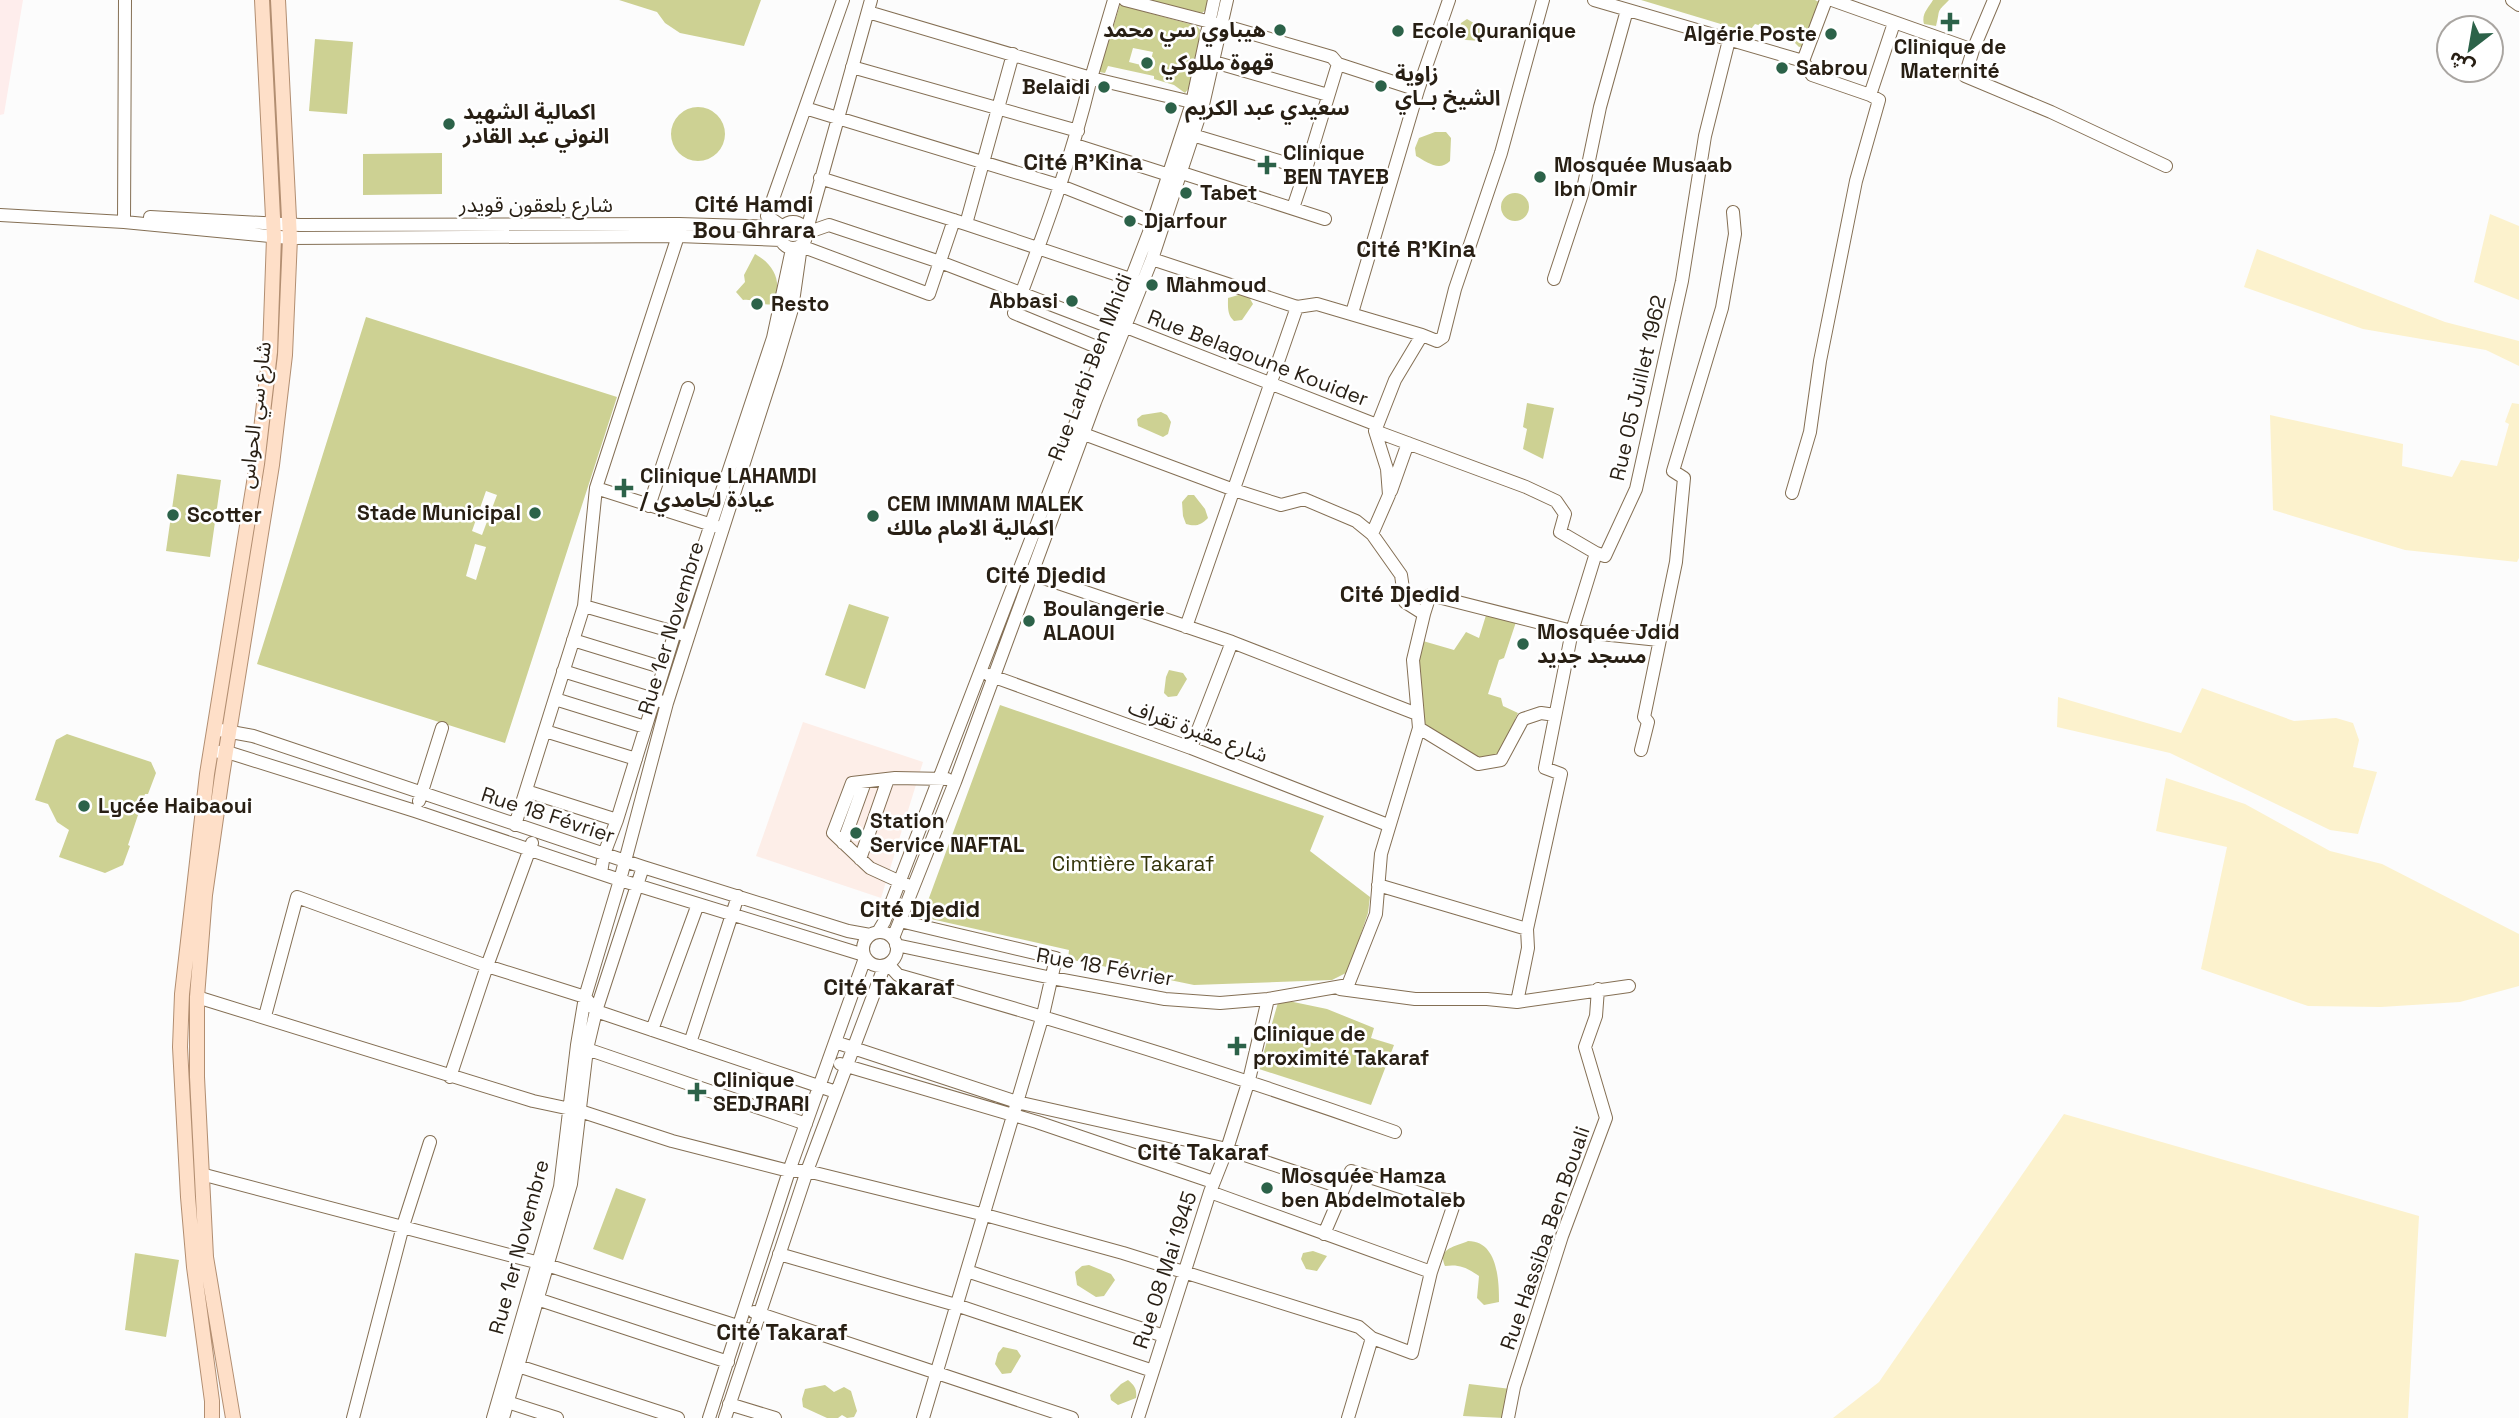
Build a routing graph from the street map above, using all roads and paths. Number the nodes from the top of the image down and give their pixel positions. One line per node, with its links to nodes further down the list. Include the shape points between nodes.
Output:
1 (125, 0): 48 (street)
2 (262, 0): 52 (main road, شارع سي الحواس)
3 (278, 0): 54 (main road, شارع سي الحواس)
4 (843, 0): 34 (street)
5 (1114, 0): 28 (street)
6 (1125, 0): 20 (street)
7 (1214, 0): 20 (street, Rue Larbi Ben Mhidi)
8 (1227, 0): 20 (street, Rue Larbi Ben Mhidi)
9 (1449, 0): 29 (street)
10 (1542, 0): 66 (street, via 1501,153 1443,337 1437,341)
11 (1826, 0): 24 (street)
12 (1832, 0): 19 (street)
13 (1994, 0): 22 (street)
14 (2512, 0): 16 (street)
15 (1597, 1): 18 (street)
16 (2519, 5)
17 (869, 6): 23 (street); 27 (street, Rue 1er Novembre)
18 (1628, 10): 21 (street); 60 (street, via 1600,107 1582,194)
19 (1894, 23): 22 (street); 30 (street)
20 (1216, 24): 25 (street, Rue Larbi Ben Mhidi); 26 (street, via 1332,57); 32 (street, Rue Larbi Ben Mhidi)
21 (1730, 40): 24 (street); 82 (street, Rue 05 Juillet 1962, via 1705,136 1682,281 1636,489 1605,556)
22 (1973, 50): 40 (street, via 1965,76)
23 (1013, 54): 28 (street); 33 (street)
24 (1804, 61): 30 (street, via 1812,75)
25 (1214, 62): 31 (street); 32 (street, Rue Larbi Ben Mhidi)
26 (1338, 64): 29 (street); 31 (street)
27 (852, 67): 33 (street); 35 (street, Rue 1er Novembre)
28 (1091, 78): 32 (street); 36 (street)
29 (1418, 90): 64 (street)
30 (1870, 95): 75 (street, via 1879,100 1856,181 1810,432)
31 (1328, 96): 41 (street)
32 (1198, 104): 37 (street, Rue Larbi Ben Mhidi)
33 (999, 107): 36 (street); 39 (street)
34 (805, 108): 35 (street); 55 (street, via 767,216)
35 (838, 118): 39 (street); 43 (street, Rue 1er Novembre)
36 (1078, 131): 38 (street)
37 (1189, 134): 41 (street); 42 (street, Rue Larbi Ben Mhidi)
38 (1075, 145): 42 (street); 44 (street)
39 (983, 162): 44 (street); 50 (street)
40 (2166, 166)
41 (1306, 169): 45 (street)
42 (1175, 174): 45 (street); 51 (street, Rue Larbi Ben Mhidi)
43 (820, 178): 50 (street); 56 (street, Rue 1er Novembre)
44 (1061, 186): 51 (street); 57 (street)
45 (1293, 208): 49 (street)
46 (1733, 212): 93 (street, via 1735,234 1722,308 1673,471 1684,478 1676,562)
47 (0, 215): 48 (street, شارع بلعقون قويدر)
48 (124, 219): 52 (street, شارع بلعقون قويدر)
49 (1325, 219)
50 (960, 222): 57 (street); 59 (street)
51 (1158, 224): 58 (street, Rue Larbi Ben Mhidi); 61 (street, Rue Larbi Ben Mhidi)
52 (273, 230): 54 (street, شارع بلعقون قويدر); 107 (main road, شارع سي الحواس, via 270,352)
53 (679, 230): 54 (street, شارع بلعقون قويدر); 55 (street, شارع بلعقون قويدر); 73 (street)
54 (290, 231): 109 (main road, شارع سي الحواس, via 285,355 274,451)
55 (782, 233): 56 (street, via 785,246); 56 (street, شارع بلعقون قويدر, via 790,223 798,223)
56 (800, 242): 59 (street, Rue Belagoune Kouider, via 829,225); 59 (street, via 929,293); 80 (street, Rue 1er Novembre, via 787,307 768,352)
57 (1040, 248): 61 (street); 62 (street)
58 (1152, 259): 61 (street, Rue Larbi Ben Mhidi); 63 (street)
59 (940, 262): 62 (street, Rue Belagoune Kouider)
60 (1554, 279)
61 (1138, 281): 65 (street, Rue Larbi Ben Mhidi)
62 (1022, 292): 65 (street, Rue Belagoune Kouider); 67 (street, via 1014,313)
63 (1297, 307): 64 (street, via 1317,304); 68 (street)
64 (1352, 313): 66 (street)
65 (1120, 329): 67 (street, Rue Larbi Ben Mhidi); 68 (street, Rue Belagoune Kouider)
66 (1422, 335): 70 (street, via 1395,380)
67 (1109, 352): 71 (street, Rue Larbi Ben Mhidi)
68 (1271, 383): 70 (street, Rue Belagoune Kouider); 74 (street)
69 (688, 388): 77 (street)
70 (1376, 428): 72 (street, Rue Belagoune Kouider); 76 (street)
71 (1078, 432): 74 (street); 78 (street, Rue Larbi Ben Mhidi); 79 (street, Rue Larbi Ben Mhidi)
72 (1408, 443): 76 (street); 82 (street, Rue Belagoune Kouider, via 1556,501 1566,514 1560,532)
73 (596, 488): 77 (street); 86 (street)
74 (1234, 490): 81 (street, via 1281,505 1304,499 1356,521); 88 (street)
75 (1792, 493)
76 (1389, 495): 81 (street)
77 (649, 506): 80 (street)
78 (1043, 506): 79 (street); 83 (street, Rue Larbi Ben Mhidi)
79 (1056, 510): 84 (street, Rue Larbi Ben Mhidi)
80 (716, 526): 85 (street, Rue 1er Novembre)
81 (1372, 534): 87 (street, via 1401,575 1405,601)
82 (1597, 552): 89 (street, Rue 05 Juillet 1962)
83 (1018, 570): 84 (street); 97 (street, Rue Larbi Ben Mhidi)
84 (1032, 575): 88 (street); 98 (street, Rue Larbi Ben Mhidi)
85 (699, 580): 90 (street, Rue 1er Novembre); 91 (street, Rue 1er Novembre)
86 (584, 606): 90 (street); 92 (street)
87 (1424, 614): 89 (street, via 1430,595); 102 (street, via 1413,660)
88 (1186, 627): 94 (street)
89 (1572, 631): 93 (street); 103 (street, Rue 05 Juillet 1962)
90 (675, 632): 91 (street); 95 (street, Rue 1er Novembre)
91 (688, 636): 101 (street, Rue 1er Novembre)
92 (573, 640): 95 (street); 96 (street)
93 (1659, 640): 111 (street)
94 (1231, 642): 102 (street); 110 (street)
95 (664, 668): 100 (street, Rue 1er Novembre)
96 (564, 671): 99 (street); 100 (street)
97 (981, 673): 98 (street, شارع مقبرة تقراف); 114 (street, Rue Larbi Ben Mhidi)
98 (994, 677): 110 (street, شارع مقبرة تقراف); 116 (street, Rue Larbi Ben Mhidi)
99 (555, 699): 104 (street); 108 (street)
100 (654, 699): 101 (street); 104 (street, Rue 1er Novembre)
101 (667, 703): 127 (street, Rue 1er Novembre)
102 (1417, 714): 106 (street)
103 (1555, 715): 106 (street, via 1541,713 1523,719 1501,761 1493,763 1478,764); 139 (street, Rue 05 Juillet 1962, via 1545,768 1561,774)
104 (645, 727): 113 (street, Rue 1er Novembre)
105 (442, 728): 118 (street)
106 (1419, 728): 122 (street)
107 (215, 730): 109 (street, Rue 18 Février); 112 (main road, شارع سي الحواس)
108 (545, 730): 113 (street); 117 (street)
109 (230, 731): 112 (main road, شارع سي الحواس); 118 (street, Rue 18 Février)
110 (1192, 748): 122 (street, شارع مقبرة تقراف)
111 (1641, 750)
112 (219, 752): 119 (street, Rue 18 Février); 151 (main road, شارع سي الحواس, via 203,810); 152 (main road, شارع سي الحواس)
113 (636, 758): 120 (street, Rue 1er Novembre)
114 (941, 777): 115 (street); 116 (street); 131 (street, Rue Larbi Ben Mhidi)
115 (888, 779): 126 (street); 126 (street, via 852,783 833,833)
116 (955, 782): 134 (street, Rue Larbi Ben Mhidi)
117 (526, 791): 120 (street); 121 (street)
118 (421, 793): 119 (street); 121 (street, Rue 18 Février)
119 (415, 811): 124 (street, Rue 18 Février)
120 (617, 820): 125 (street, Rue 1er Novembre)
121 (515, 825): 123 (street, Rue 18 Février)
122 (1388, 825): 133 (street)
123 (536, 832): 124 (street); 125 (street, Rue 18 Février)
124 (530, 848): 129 (street, Rue 18 Février); 145 (street)
125 (604, 854): 127 (street, Rue 18 Février); 129 (street, Rue 1er Novembre)
126 (860, 859): 131 (street, via 870,869)
127 (625, 860): 128 (street, Rue 18 Février); 130 (street, Rue 1er Novembre)
128 (643, 867): 132 (street, Rue 1er Novembre); 135 (street, Rue 18 Février)
129 (601, 873): 130 (street, Rue 18 Février)
130 (620, 880): 132 (street, Rue 18 Février); 153 (street, Rue 1er Novembre)
131 (900, 882): 134 (street); 140 (street, Rue Larbi Ben Mhidi)
132 (637, 885): 136 (street, Rue 18 Février); 156 (street, Rue 1er Novembre)
133 (1378, 885): 139 (street); 149 (street, via 1376,914 1348,985)
134 (914, 887): 138 (street, Rue Larbi Ben Mhidi)
135 (738, 896): 137 (street); 140 (street, Rue 18 Février, via 848,931)
136 (698, 904): 137 (street, Rue 18 Février); 159 (street)
137 (732, 915): 143 (street, Rue 18 Février); 161 (street)
138 (900, 921): 141 (street, Rue Larbi Ben Mhidi); 142 (street)
139 (1527, 929): 155 (street, Rue 05 Juillet 1962, via 1528,948)
140 (874, 933): 141 (street); 143 (street, via 864,942)
141 (894, 941): 144 (street, via 896,954); 146 (street, Rue 18 Février)
142 (997, 944): 146 (street); 147 (street, via 1056,958)
143 (864, 956): 144 (street, via 873,965); 160 (street)
144 (886, 965): 157 (street, via 898,975); 163 (street)
145 (487, 966): 153 (street); 158 (street, via 297,897); 166 (street)
146 (992, 966): 147 (street, Rue 18 Février)
147 (1052, 978): 154 (street, Rue 18 Février, via 1165,999 1220,1003); 157 (street)
148 (1629, 986): 150 (street)
149 (1337, 988): 154 (street); 155 (street, via 1415,999)
150 (1598, 989): 155 (street); 218 (street, Rue Hassiba Ben Bouali, via 1596,1016 1585,1046 1606,1118 1562,1236)
151 (182, 994): 152 (main road); 204 (main road, شارع سي الحواس, via 188,1197)
152 (197, 997): 158 (street); 179 (main road, شارع سي الحواس)
153 (585, 998): 156 (street); 162 (street, Rue 1er Novembre)
154 (1268, 999): 167 (street, Rue 08 Mai 1945)
155 (1517, 1002)
156 (596, 1011): 159 (street); 162 (street, Rue 1er Novembre)
157 (1043, 1015): 167 (street); 170 (street)
158 (265, 1017): 166 (street)
159 (652, 1030): 161 (street)
160 (835, 1042): 163 (street); 164 (street)
161 (690, 1043): 168 (street)
162 (582, 1047): 171 (street, Rue 1er Novembre); 173 (street)
163 (851, 1049): 165 (street); 170 (street)
164 (829, 1059): 165 (street); 168 (street)
165 (845, 1066): 169 (street); 172 (street)
166 (450, 1077): 171 (street)
167 (1249, 1080): 174 (street); 176 (street, Rue 08 Mai 1945)
168 (820, 1086): 169 (street); 173 (street)
169 (836, 1091): 178 (street)
170 (1017, 1102): 172 (street); 176 (street)
171 (574, 1111): 177 (street); 186 (street, Rue 1er Novembre)
172 (1013, 1115): 180 (street); 182 (street)
173 (806, 1124): 177 (street)
174 (1395, 1132)
175 (429, 1142): 183 (street)
176 (1227, 1149): 180 (street, Rue 08 Mai 1945); 181 (street)
177 (789, 1171): 178 (street); 192 (street)
178 (807, 1171): 182 (street); 185 (street)
179 (201, 1174): 183 (street); 205 (main road, شارع سي الحواس, via 206,1257)
180 (1212, 1187): 184 (street); 189 (street, Rue 08 Mai 1945)
181 (1343, 1188): 184 (street); 188 (street, via 1350,1171 1455,1201)
182 (985, 1215): 187 (street); 189 (street)
183 (403, 1226): 186 (street); 206 (street)
184 (1324, 1234): 188 (street)
185 (779, 1254): 191 (street); 193 (street)
186 (542, 1264): 190 (street, Rue 1er Novembre); 194 (street); 199 (street, Rue 1er Novembre)
187 (967, 1271): 191 (street); 196 (street)
188 (1431, 1272): 197 (street, via 1412,1353)
189 (1184, 1273): 196 (street, Rue 08 Mai 1945); 197 (street, via 1359,1326)
190 (537, 1300): 198 (street); 199 (street, Rue 1er Novembre)
191 (956, 1305): 200 (street); 201 (street)
192 (745, 1310): 193 (street); 194 (street)
193 (759, 1314): 195 (street); 201 (street)
194 (739, 1327): 195 (street); 198 (street)
195 (753, 1331): 203 (street)
196 (1164, 1336): 200 (street, Rue 08 Mai 1945)
197 (1372, 1338): 217 (street)
198 (728, 1362): 211 (street)
199 (513, 1365): 202 (street, Rue 1er Novembre); 210 (street)
200 (1153, 1371): 216 (street, Rue 08 Mai 1945)
201 (937, 1372): 214 (street); 215 (street)
202 (503, 1400): 207 (street, Rue 1er Novembre); 208 (street, Rue 1er Novembre); 209 (street)
203 (729, 1404): 212 (street); 213 (street)
204 (212, 1418)
205 (233, 1418)
206 (353, 1418)
207 (493, 1418)
208 (503, 1418)
209 (557, 1418)
210 (678, 1418)
211 (709, 1418)
212 (725, 1418)
213 (775, 1418)
214 (923, 1418)
215 (1072, 1418)
216 (1138, 1418)
217 (1348, 1418)
218 (1508, 1418)

